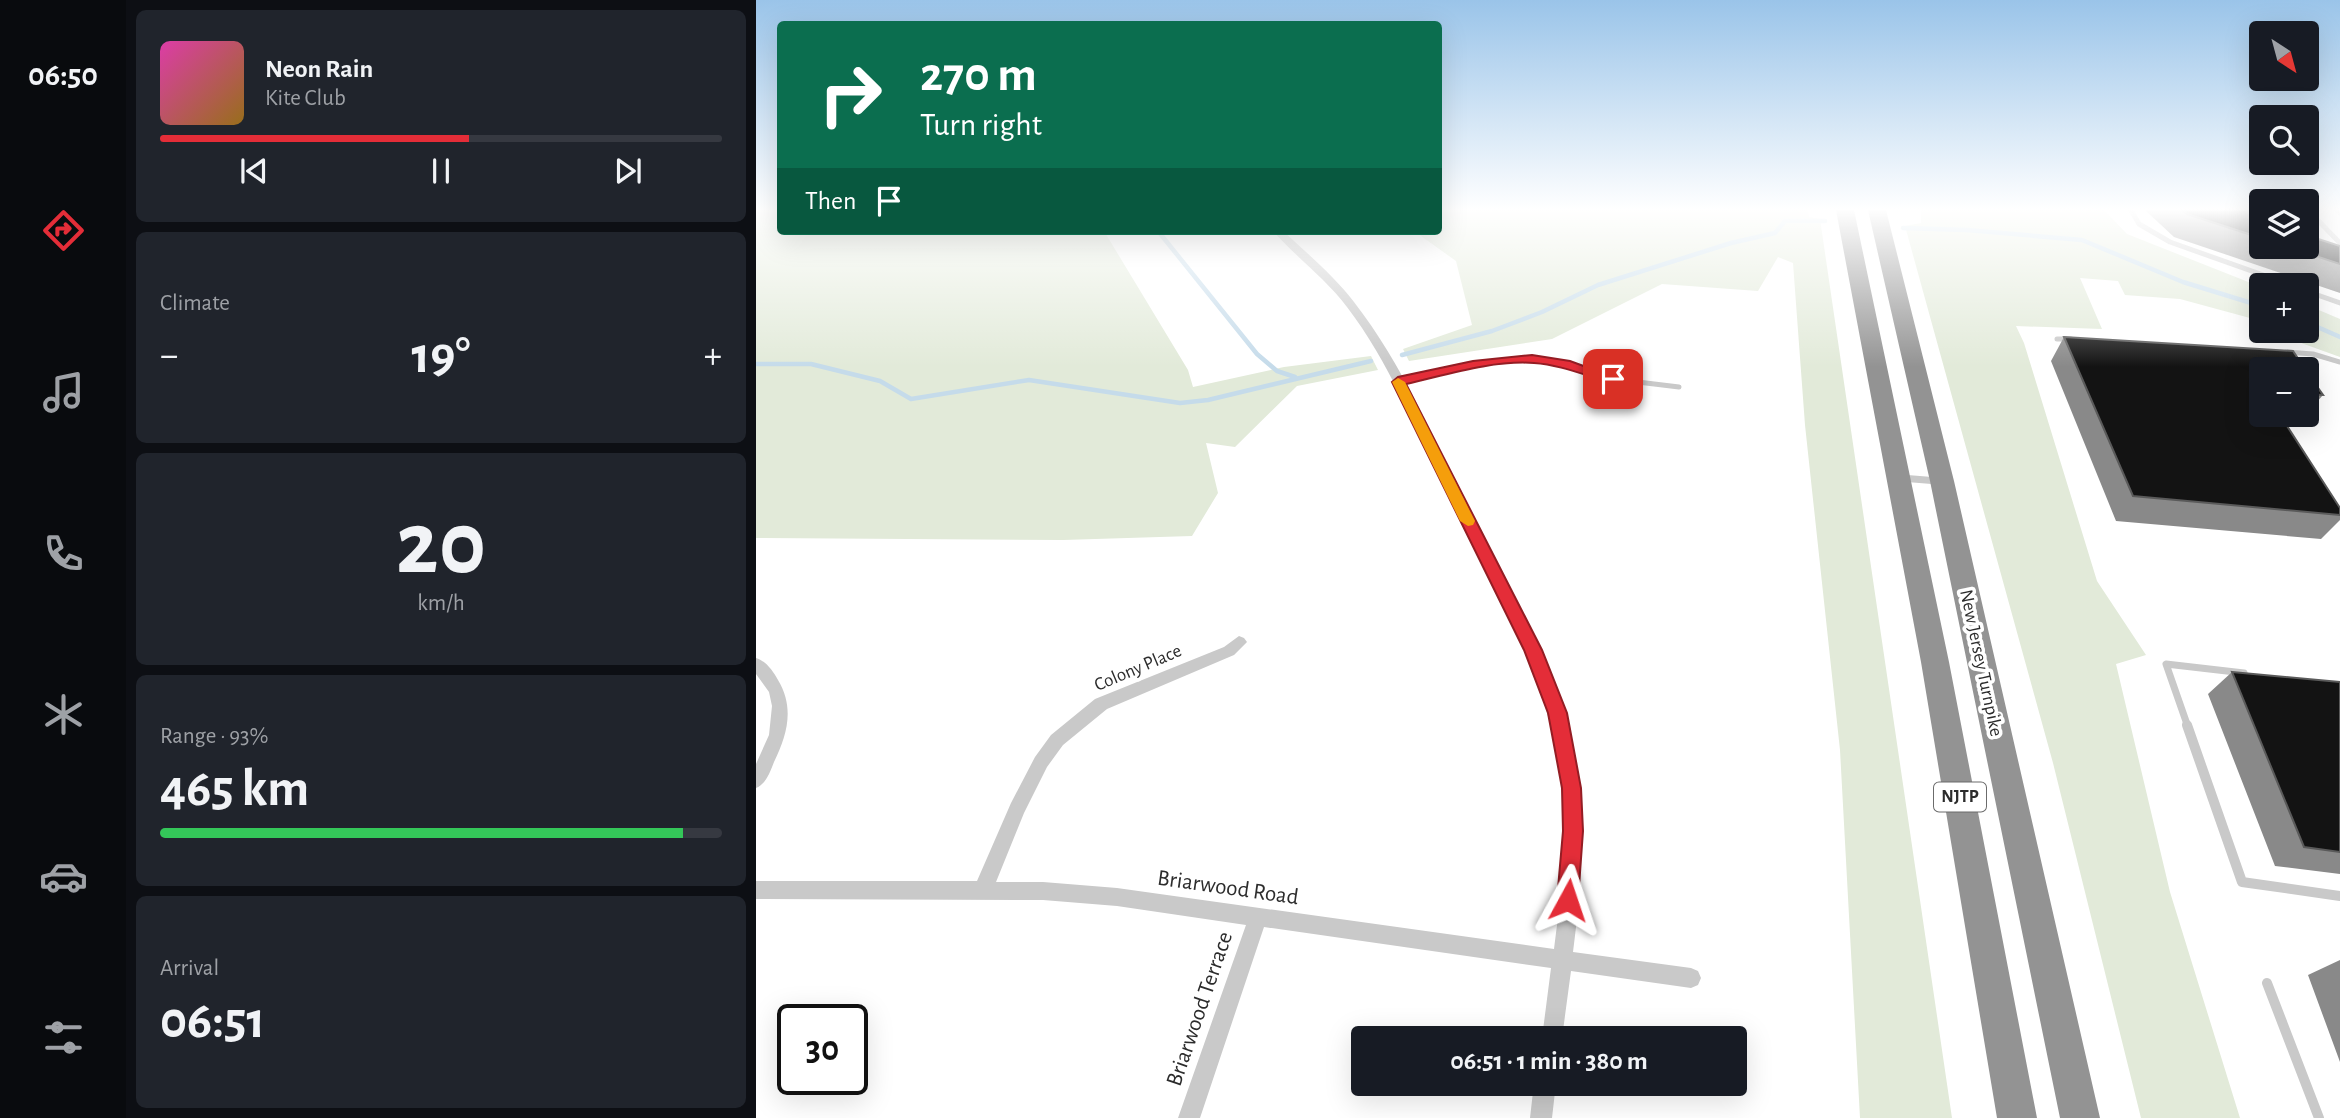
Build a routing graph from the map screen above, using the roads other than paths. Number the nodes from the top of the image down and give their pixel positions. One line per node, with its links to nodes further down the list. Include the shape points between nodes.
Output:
1 (1309, 262): 12 (street, via 1352,306)
2 (1855, 262): 14 (highway, NJTP)
3 (1890, 262): 15 (highway, New Jersey Turnpike / NJTP)
4 (2227, 262): 5 (lane)
5 (2257, 273)
6 (2319, 296): 7 (lane)
7 (2340, 303)
8 (2057, 339): 9 (lane)
9 (2084, 340)
10 (2273, 352): 11 (lane, via 2313,354)
11 (2340, 362)
12 (1398, 382): 13 (lane, via 1473,365 1532,359 1626,381); 24 (street, via 1533,650 1558,713 1572,788 1573,831)
13 (1679, 387)
14 (1898, 478): 15 (lane); 31 (highway, NJTP, via 1976,876)
15 (1942, 481): 32 (highway, New Jersey Turnpike / NJTP)
16 (1239, 642): 21 (street, Colony Place, via 1229,651 1101,704 1057,740 1017,809)
17 (756, 664): 19 (street, via 775,684 782,711 773,748)
18 (2260, 675): 22 (lane, via 2166,664 2242,882)
19 (756, 780)
20 (756, 890): 21 (street, Briarwood Road)
21 (983, 890): 23 (street, Briarwood Road, via 1117,897)
22 (2340, 896)
23 (1258, 916): 24 (street, Briarwood Road); 29 (street, Briarwood Terrace)
24 (1561, 961): 25 (street, Briarwood Road); 27 (street)
25 (1691, 978)
26 (2267, 983): 33 (lane)
27 (1553, 1026)
28 (1544, 1096): 30 (street)
29 (1189, 1118)
30 (1541, 1118)
31 (2017, 1118)
32 (2080, 1118)
33 (2319, 1118)

